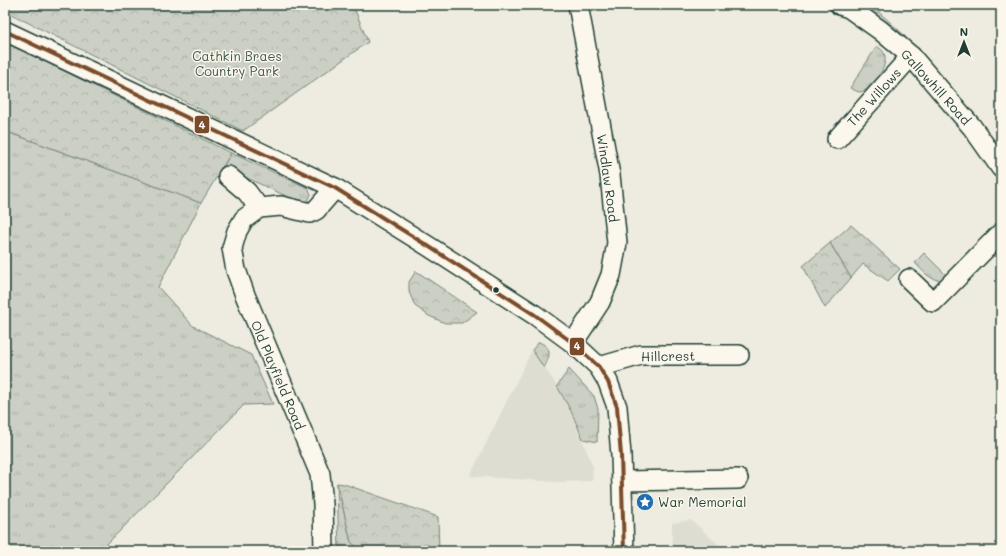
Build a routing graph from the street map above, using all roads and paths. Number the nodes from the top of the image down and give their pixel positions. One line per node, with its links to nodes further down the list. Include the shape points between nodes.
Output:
1 (578, 5): 12 (street, Windlaw Road, via 610,175 617,244 611,275 600,302)
2 (840, 5): 4 (street, Gallowhill Road, via 849,8 880,30)
3 (5, 31): 8 (street)
4 (911, 56): 5 (street, The Willows); 6 (street, Gallowhill Road, via 972,127)
5 (837, 139)
6 (1001, 168)
7 (228, 176): 9 (street, via 247,192)
8 (335, 188): 9 (street, via 316,210 310,213 281,206); 12 (street, via 535,315)
9 (259, 208): 17 (street, Old Playfield Road, via 244,219 237,231 232,248 236,270 320,474)
10 (1001, 233): 11 (street, via 933,302)
11 (910, 279)
12 (572, 343): 14 (street)
13 (740, 355): 14 (street, Hillcrest, via 641,355)
14 (599, 367): 16 (street, via 608,382 617,407)
15 (738, 479): 16 (street)
16 (622, 481): 18 (street)
17 (324, 551)
18 (624, 551)

